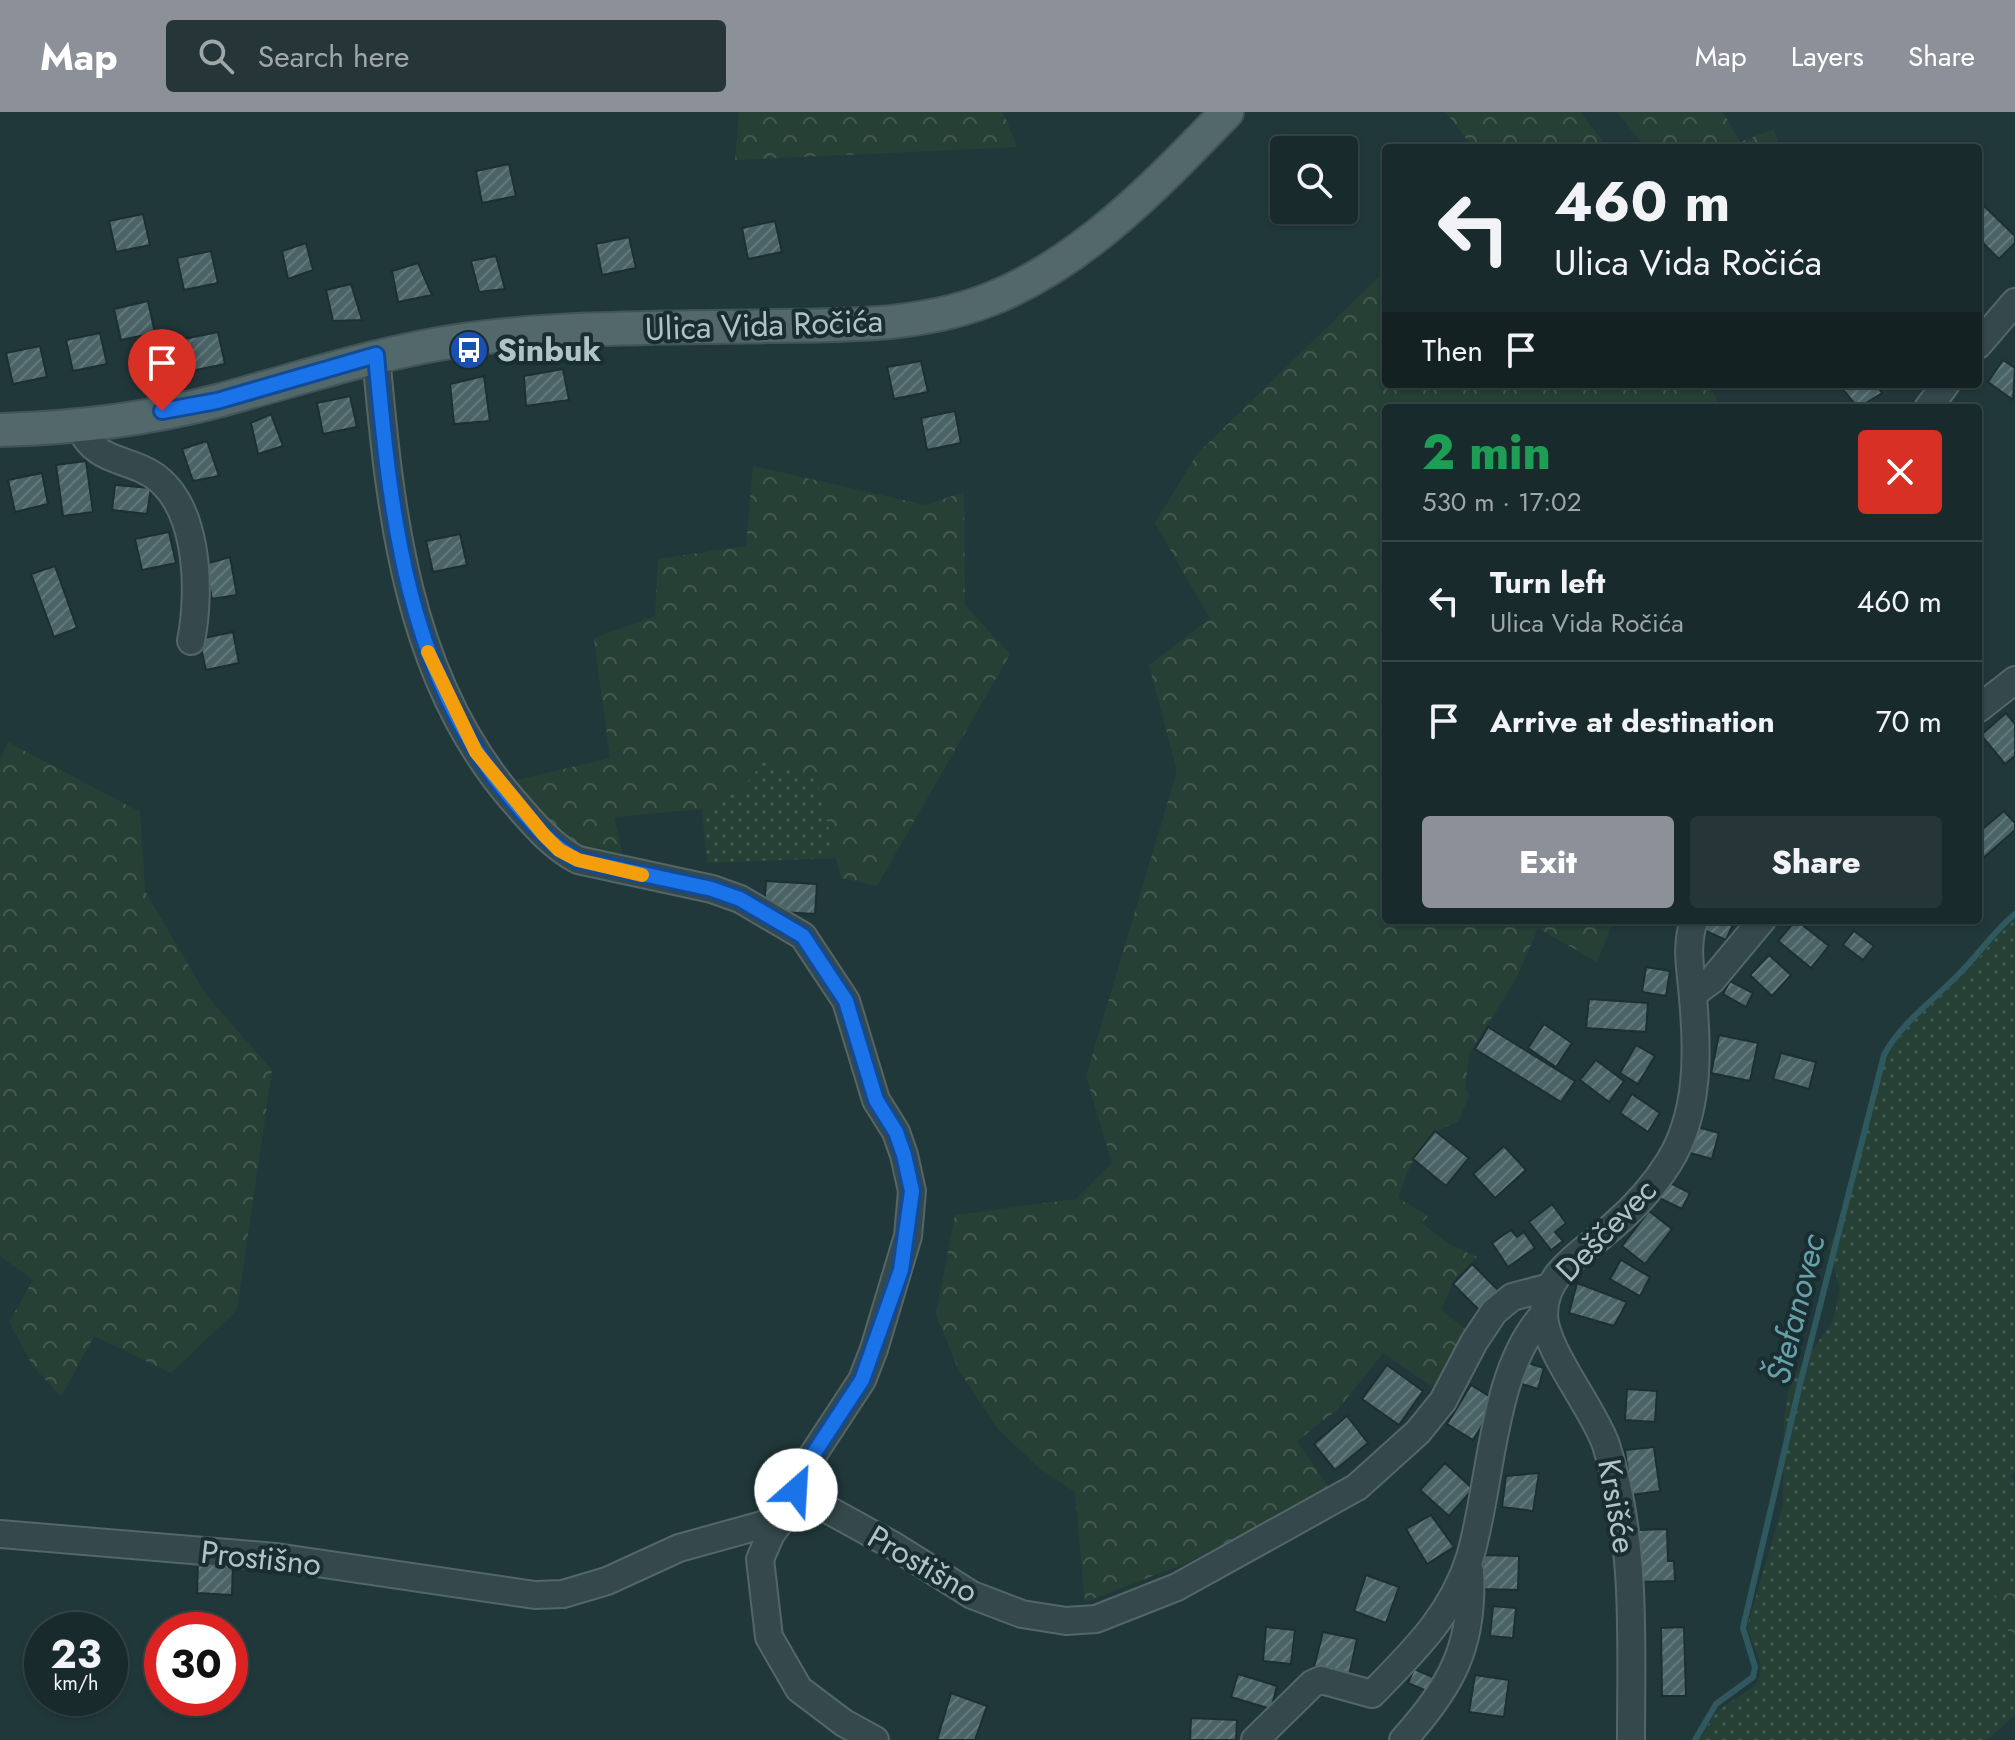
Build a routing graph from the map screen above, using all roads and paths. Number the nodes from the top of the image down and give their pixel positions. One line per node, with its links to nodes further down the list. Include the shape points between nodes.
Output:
1 (1227, 112): 4 (main road, Ulica Vida Ročića, via 1159,182 1067,259 998,296 934,317 862,325 576,332 466,340)
2 (2015, 302): 3 (street)
3 (1982, 340)
4 (376, 355): 5 (main road, Ulica Vida Ročića, via 217,401); 15 (street, via 386,468 408,585 438,679 476,752 559,850 578,860 712,889 803,936 846,1001 876,1100 896,1132 912,1191 901,1270 862,1380 803,1470)
5 (79, 426): 6 (main road, Ulica Vida Ročića); 7 (street, via 99,453 144,469 177,500 196,573 198,607)
6 (0, 430)
7 (191, 641)
8 (2015, 680): 9 (street)
9 (1982, 706)
10 (1693, 924): 12 (street, Deščevec, via 1688,965)
11 (1759, 924): 12 (street, via 1712,980)
12 (1693, 994): 13 (street, Deščevec, via 1692,1106 1681,1140 1641,1198 1577,1254)
13 (1550, 1287): 14 (street); 15 (street, Prostišno, via 1512,1297 1494,1312 1443,1401 1418,1432 1357,1487 1177,1587 1096,1619 1066,1621 1022,1614 972,1595 825,1508)
14 (1544, 1314): 17 (street, Deščevec, via 1520,1348 1514,1367); 21 (street, Krsišće, via 1549,1335 1605,1444 1627,1536)
15 (789, 1510): 16 (street, Prostišno, via 762,1525 679,1548 607,1581 563,1594 535,1595 276,1557); 18 (street, via 760,1559 769,1637 799,1689)
16 (0, 1534)
17 (1470, 1558): 19 (street, Deščevec, via 1447,1610 1424,1643 1372,1694 1321,1680); 20 (street, Deščevec, via 1469,1616 1458,1665 1439,1701)
18 (875, 1740)
19 (1255, 1740)
20 (1403, 1740)
21 (1631, 1740)

